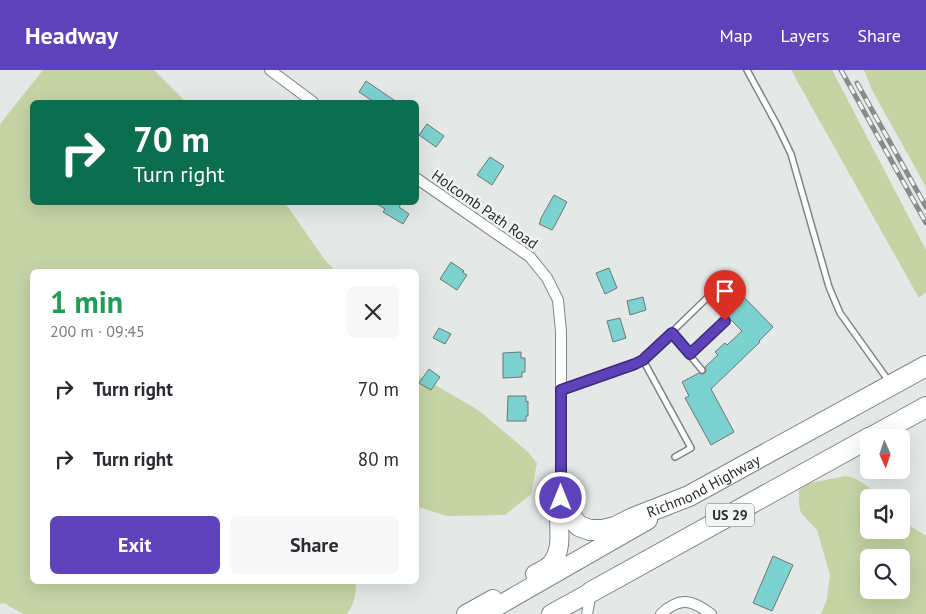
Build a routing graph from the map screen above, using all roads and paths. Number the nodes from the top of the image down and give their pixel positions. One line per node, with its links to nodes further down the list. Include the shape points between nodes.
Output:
1 (270, 70): 3 (street)
2 (747, 70): 12 (lane, via 791,154 836,306)
3 (310, 100)
4 (419, 180): 13 (street, Holcomb Path Road, via 530,257 547,278 558,300)
5 (709, 296): 7 (lane)
6 (725, 321): 8 (lane)
7 (672, 333): 8 (lane); 9 (lane)
8 (690, 354): 11 (lane)
9 (643, 360): 13 (lane); 17 (lane, via 691,448)
10 (926, 366): 12 (highway, Richmond Highway / US 29)
11 (702, 370)
12 (892, 385): 18 (highway, Richmond Highway / US 29)
13 (561, 390): 19 (street, Holcomb Path Road)
14 (926, 406): 15 (highway, US 29)
15 (885, 429)
16 (860, 443): 20 (highway, US 29)
17 (675, 457)
18 (690, 496): 19 (highway, via 603,530 579,526); 22 (highway, Richmond Highway / US 29)
19 (561, 498): 21 (highway, via 559,545 551,564)
20 (591, 592): 23 (highway, US 29); 24 (street)
21 (466, 614)
22 (484, 614)
23 (551, 614)
24 (587, 614)
25 (661, 614): 26 (street, via 675,603 690,602)
26 (711, 614)

